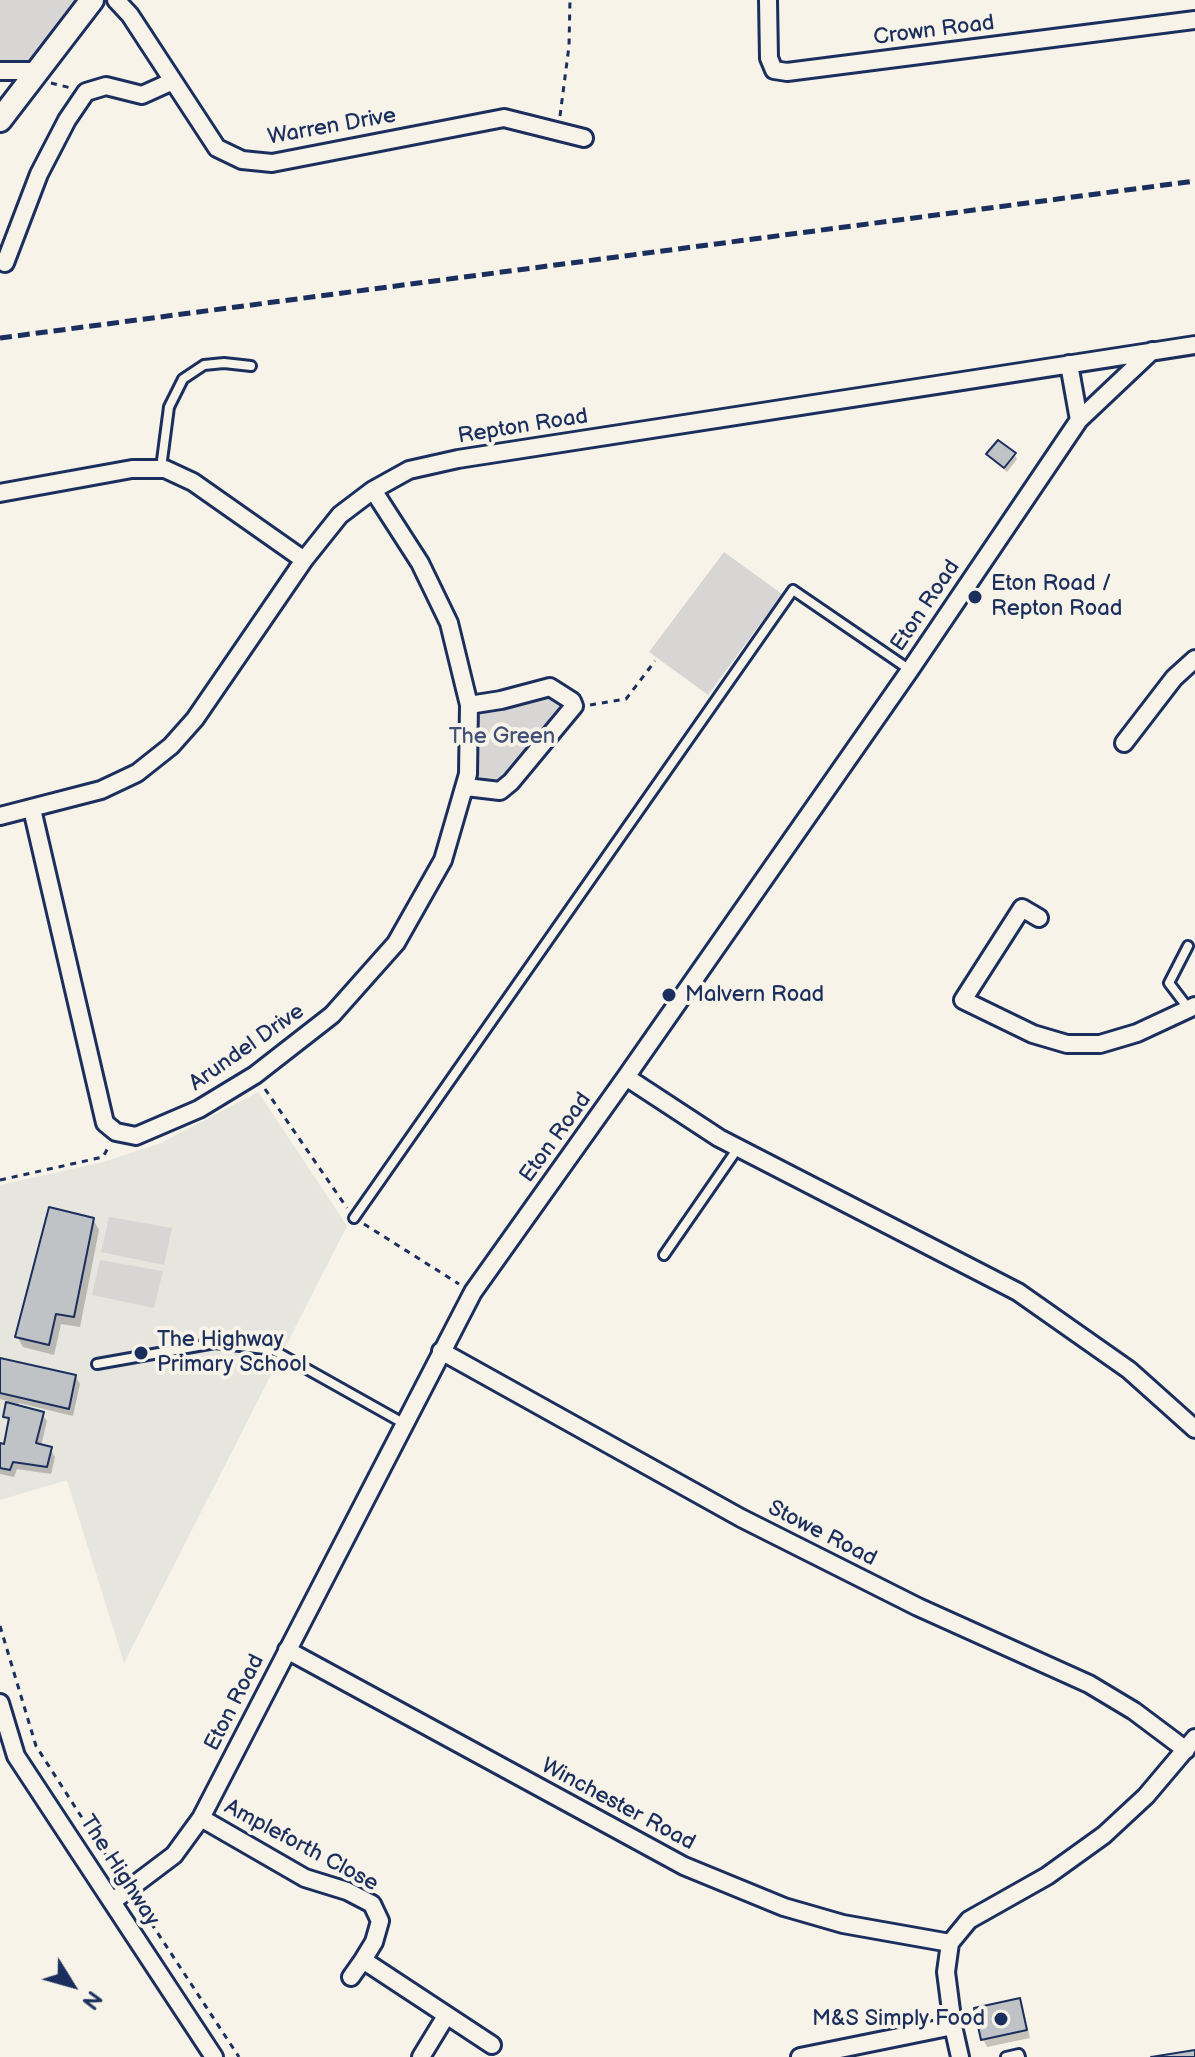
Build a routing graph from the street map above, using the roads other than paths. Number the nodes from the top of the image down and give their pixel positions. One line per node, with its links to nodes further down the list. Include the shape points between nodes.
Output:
1 (92, 0): 6 (street)
2 (116, 0): 7 (street, Warren Drive)
3 (768, 0): 4 (street, Crown Road, via 769,58 774,70 787,72)
4 (1195, 20)
5 (0, 71): 6 (street)
6 (34, 74): 8 (street)
7 (173, 81): 9 (street, Warren Drive, via 217,148 242,160 272,163 504,118); 10 (street, via 142,95 106,86 86,92 39,174)
8 (0, 120)
9 (584, 138)
10 (5, 263)
11 (1195, 345): 12 (street, Repton Road)
12 (1152, 351): 13 (street, Repton Road); 15 (street, Eton Road)
13 (1069, 364): 15 (street); 17 (street, Repton Road, via 458,459 409,470)
14 (251, 366): 16 (lane, via 204,365 183,379 169,407)
15 (1079, 420): 21 (street, Eton Road)
16 (161, 469): 18 (street, via 132,469); 19 (street, via 193,482)
17 (373, 490): 19 (street, Repton Road, via 340,515); 22 (street, Arundel Drive, via 420,563 449,623)
18 (0, 493)
19 (304, 560): 25 (street, Repton Road, via 171,746 137,773 101,790)
20 (1195, 659): 23 (street)
21 (910, 670): 30 (street, Eton Road); 32 (lane, via 793,590)
22 (469, 705): 24 (street, Arundel Drive); 24 (street, via 550,687 574,706 500,791)
23 (1124, 743)
24 (466, 787): 25 (street, Arundel Drive, via 443,860 396,943 332,1015 255,1075 199,1109 136,1136 116,1132 105,1123)
25 (32, 809): 26 (street, Repton Road)
26 (0, 816)
27 (1039, 918): 29 (street, via 1022,908 963,1000 1033,1034 1067,1044 1100,1044)
28 (1188, 946): 29 (lane, via 1169,983)
29 (1192, 1008)
30 (626, 1077): 31 (street); 34 (street, Eton Road, via 473,1292)
31 (738, 1147): 33 (lane); 37 (street, via 1018,1292 1129,1370)
32 (354, 1218)
33 (664, 1255)
34 (441, 1351): 36 (street, Eton Road); 40 (street, Stowe Road, via 755,1525 1089,1684)
35 (97, 1364): 36 (lane, via 215,1343 273,1350)
36 (403, 1423): 38 (street, Eton Road)
37 (1195, 1429)
38 (287, 1650): 41 (street, Eton Road); 43 (street, Winchester Road, via 684,1866 784,1907 843,1924)
39 (0, 1703): 42 (street, The Highway, via 16,1756)
40 (1190, 1744): 43 (street, via 1104,1835 1047,1876 969,1920)
41 (201, 1818): 42 (street, Eton Road, via 174,1855); 44 (street, Ampleforth Close, via 305,1878 372,1904 380,1921)
42 (113, 1901): 50 (street, The Highway)
43 (950, 1943): 47 (street, via 946,1972)
44 (363, 1960): 45 (street, Ampleforth Close); 46 (street)
45 (351, 1977)
46 (446, 2016): 48 (street); 51 (street)
47 (953, 2026): 49 (street); 53 (street)
48 (492, 2045)
49 (832, 2054): 52 (street)
50 (214, 2057)
51 (421, 2057)
52 (800, 2057)
53 (960, 2057)
54 (1006, 2057): 55 (lane)
55 (1020, 2057)

